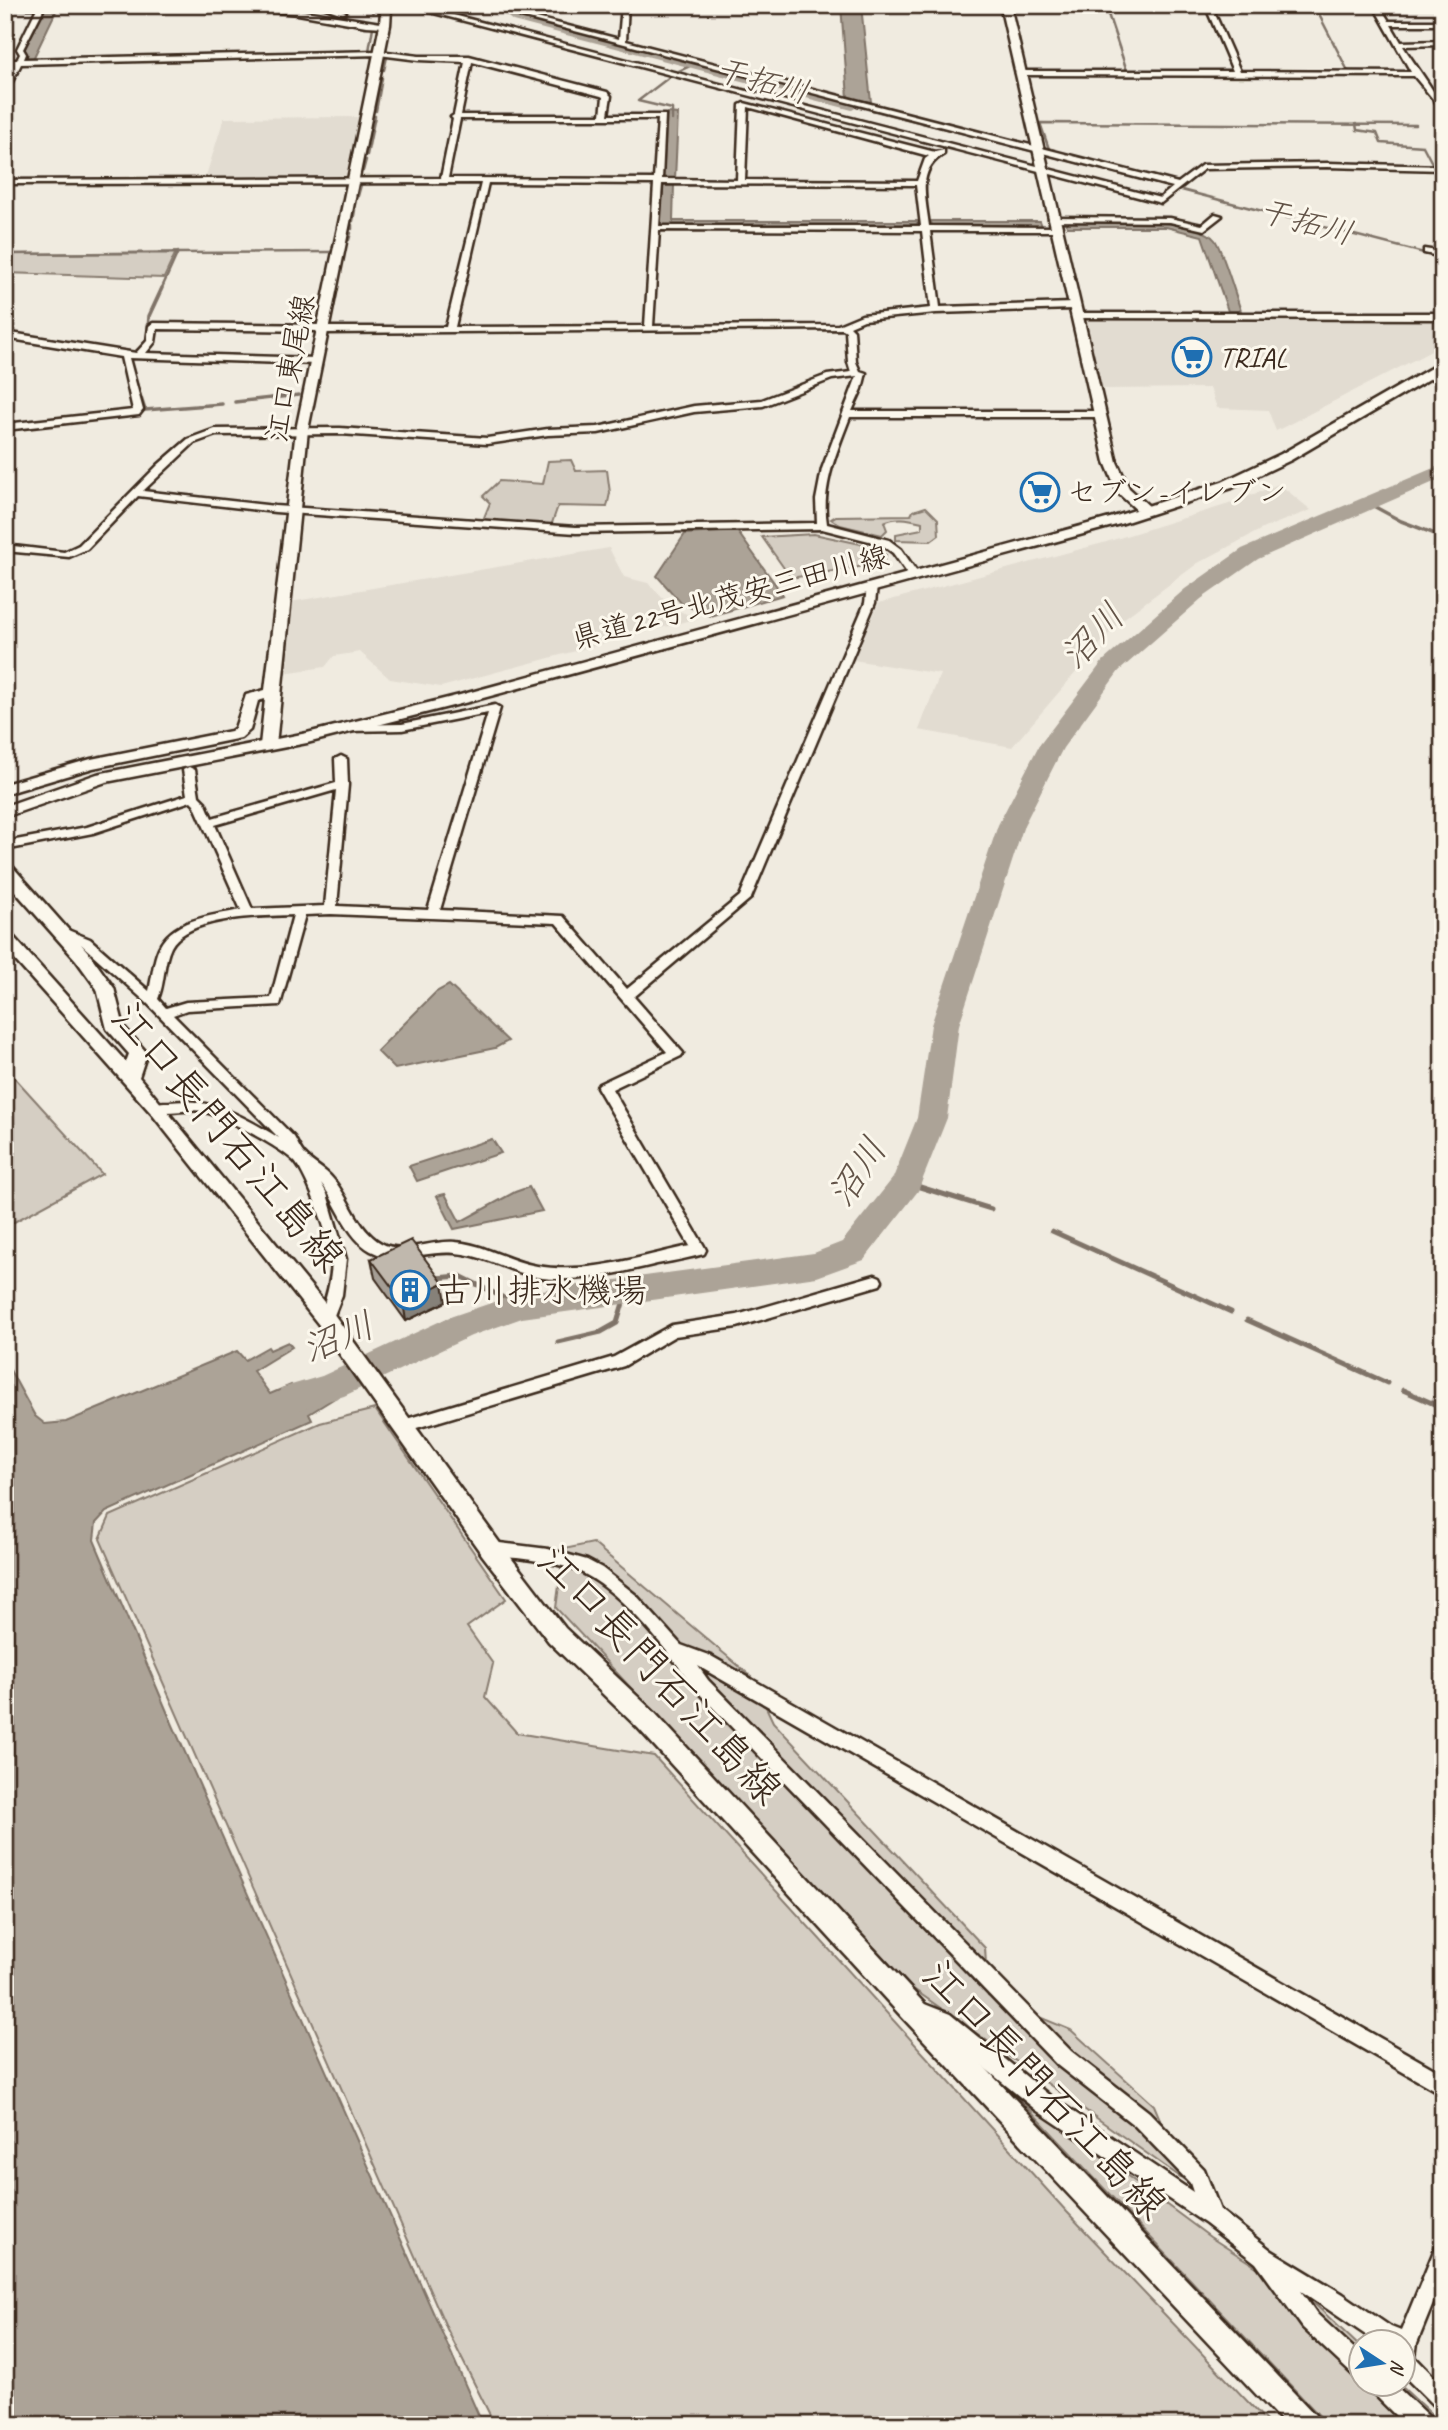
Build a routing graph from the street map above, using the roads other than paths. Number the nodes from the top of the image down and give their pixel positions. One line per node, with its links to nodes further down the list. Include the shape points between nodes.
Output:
1 (319, 5): 10 (street, via 349,14)
2 (406, 5): 27 (street)
3 (508, 5): 13 (street, via 523,16)
4 (625, 5): 13 (street)
5 (1004, 5): 20 (main road)
6 (1208, 5): 21 (street)
7 (1376, 5): 11 (street)
8 (5, 6): 9 (street)
9 (40, 7): 10 (street, via 220,5 366,24); 19 (street, via 20,49)
10 (384, 15): 16 (main road, 江口東尾線)
11 (1385, 23): 12 (street); 15 (street)
12 (1443, 23)
13 (622, 42): 28 (street)
14 (1443, 43): 15 (street)
15 (1398, 44): 22 (street)
16 (379, 54): 17 (street); 19 (street); 32 (main road, 江口東尾線)
17 (469, 58): 25 (street); 26 (street, via 604,94)
18 (5, 62): 19 (street)
19 (19, 62): 23 (street)
20 (1020, 73): 21 (street); 28 (main road)
21 (1238, 74): 22 (street)
22 (1416, 75): 24 (street)
23 (5, 88)
24 (1443, 109)
25 (455, 117): 26 (street); 33 (street)
26 (604, 117): 35 (street, via 662,117)
27 (951, 146): 29 (street); 31 (street)
28 (1038, 149): 31 (main road); 39 (street)
29 (936, 155): 36 (street, via 747,104); 38 (street, via 929,159)
30 (1443, 167): 39 (street, via 1202,167)
31 (1042, 170): 39 (street, via 1161,201); 41 (main road)
32 (354, 181): 33 (street); 37 (street); 52 (main road, 江口東尾線)
33 (444, 181): 34 (street)
34 (485, 181): 35 (street); 50 (street)
35 (658, 182): 36 (street); 42 (street)
36 (741, 182): 38 (street)
37 (5, 183)
38 (920, 183): 43 (street)
39 (1176, 188)
40 (1218, 216): 41 (street, via 1204,228 1170,220)
41 (1054, 224): 43 (street); 47 (main road)
42 (655, 229): 43 (street); 51 (street)
43 (925, 229): 46 (street)
44 (1427, 251): 45 (street)
45 (1443, 255)
46 (936, 310): 47 (street); 49 (street, via 862,318)
47 (1074, 311): 48 (street); 60 (main road)
48 (1443, 316)
49 (845, 327): 51 (street); 58 (street, via 850,330)
50 (450, 328): 51 (street); 52 (street)
51 (649, 328)
52 (323, 329): 55 (street, via 153,326 151,342); 56 (main road, 江口東尾線)
53 (5, 335): 54 (street)
54 (126, 355): 55 (street); 61 (street, via 136,412)
55 (138, 356): 56 (street)
56 (317, 361): 62 (main road, 江口東尾線)
57 (1443, 365): 65 (main road, 県道22号北茂安三田川線, via 1286,457 1227,485)
58 (856, 372): 59 (street, via 862,376); 62 (street, via 763,403 694,410 598,429 466,441)
59 (846, 414): 60 (street); 66 (street, via 822,489)
60 (1099, 414): 65 (main road, via 1123,490)
61 (5, 427)
62 (302, 430): 63 (street, via 204,435 191,441); 64 (main road, 江口東尾線)
63 (136, 493): 64 (street); 67 (street, via 72,553)
64 (292, 509): 66 (street, via 576,530); 70 (main road, 江口東尾線)
65 (1145, 510): 68 (main road, 県道22号北茂安三田川線)
66 (822, 526): 68 (street, via 885,542)
67 (5, 548)
68 (914, 575): 69 (main road, 県道22号北茂安三田川線)
69 (872, 587): 71 (main road, 県道22号北茂安三田川線); 88 (street, via 870,603 745,898)
70 (272, 692): 72 (main road, 江口東尾線); 76 (main road, via 251,698 241,732 185,748 109,758)
71 (347, 728): 72 (main road, 県道22号北茂安三田川線); 85 (street, via 402,727 495,708)
72 (268, 745): 78 (main road, 県道22号北茂安三田川線, via 103,778)
73 (341, 759): 75 (street)
74 (189, 771): 77 (street)
75 (342, 785): 79 (street); 82 (street)
76 (5, 789)
77 (193, 796): 79 (street); 80 (street, via 89,830)
78 (5, 812)
79 (208, 823): 84 (street)
80 (5, 846)
81 (5, 869): 86 (main road)
82 (331, 910): 83 (street); 85 (street)
83 (300, 912): 84 (street); 90 (street, via 276,1002 186,1006)
84 (248, 913): 89 (street, via 182,929 171,937)
85 (433, 913): 88 (street, via 559,919)
86 (57, 929): 89 (street, via 86,942); 91 (main road, via 106,988 116,1029 138,1053)
87 (5, 938): 91 (main road, 江口長門石江島線)
88 (627, 996): 93 (street, via 676,1053 604,1087 699,1250 577,1273 548,1273 519,1268 470,1249 400,1253 379,1249 365,1240 326,1180)
89 (150, 1000): 90 (street)
90 (164, 1013): 93 (street, via 289,1140)
91 (130, 1078): 92 (main road, 江口長門石江島線)
92 (158, 1108): 93 (street, via 182,1105 223,1113); 95 (main road, 江口長門石江島線)
93 (299, 1159): 95 (street, via 320,1194 339,1259 335,1295)
94 (875, 1281): 96 (street, via 737,1321 672,1331 619,1362)
95 (326, 1319): 96 (main road, 江口長門石江島線)
96 (403, 1426): 97 (main road, 江口長門石江島線)
97 (491, 1549): 98 (street, via 552,1556 583,1566 608,1582); 99 (main road, 江口長門石江島線, via 556,1635 646,1720)
98 (679, 1651): 100 (street, via 705,1661); 101 (street, via 702,1685 1064,2058 1142,2119 1197,2176)
99 (911, 2008): 101 (street, via 943,2021 1043,2103); 110 (main road, 江口長門石江島線)
100 (1443, 2085)
101 (1213, 2217): 103 (street)
102 (1443, 2253): 105 (street)
103 (1264, 2256): 104 (street); 106 (street, via 1311,2321)
104 (1374, 2328)
105 (1413, 2328)
106 (1346, 2355)
107 (1416, 2373): 109 (street)
108 (1392, 2398): 111 (street)
109 (1443, 2401)
110 (1305, 2425)
111 (1421, 2425)

